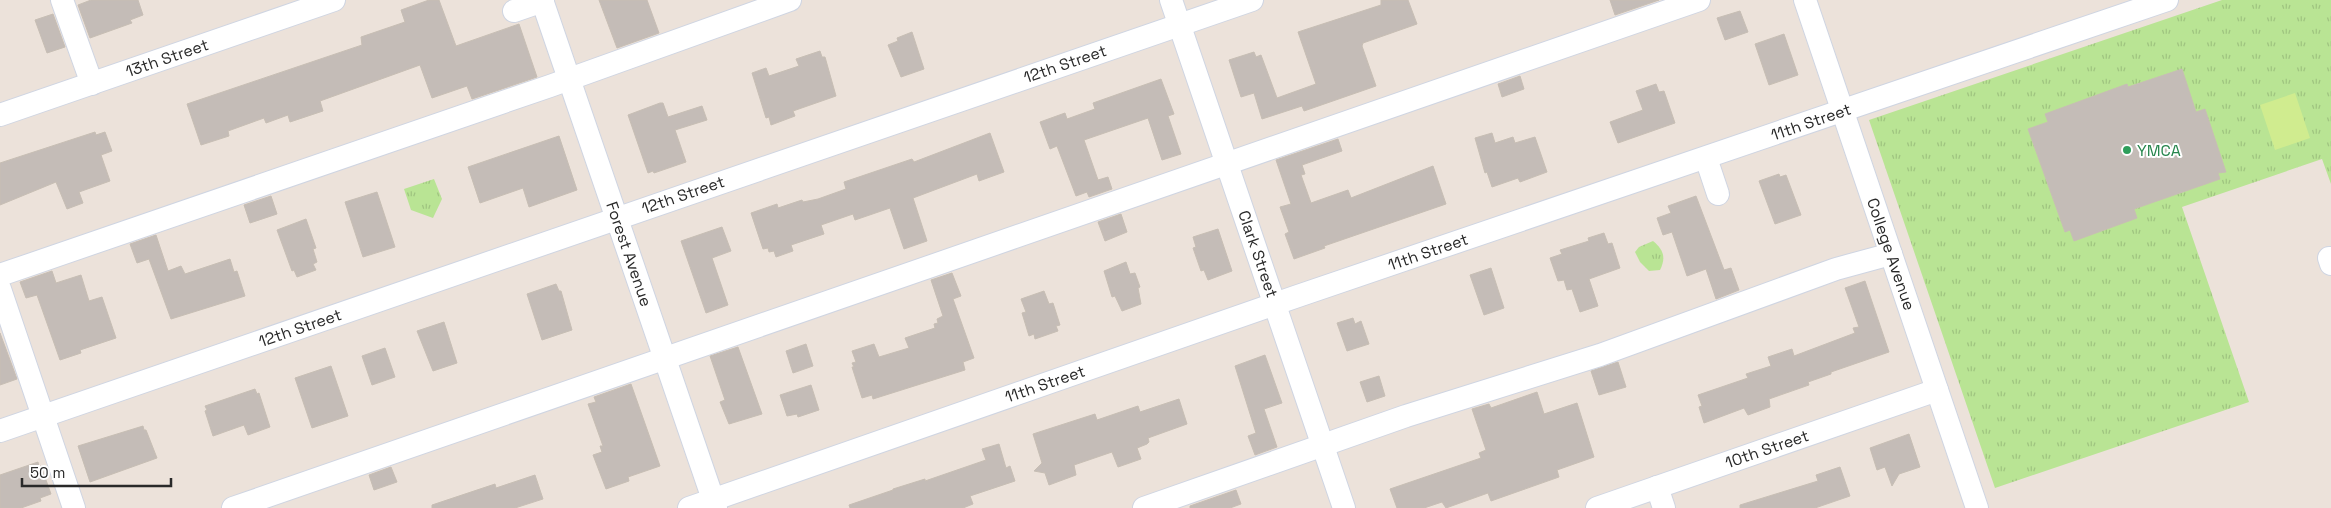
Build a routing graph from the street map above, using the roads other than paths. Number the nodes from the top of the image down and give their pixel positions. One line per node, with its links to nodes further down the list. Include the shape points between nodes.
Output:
1 (62, 0): 13 (street)
2 (334, 0): 13 (street, 13th Street)
3 (790, 0): 12 (street)
4 (1171, 0): 11 (street, Clark Street)
5 (1252, 0): 11 (street, 12th Street)
6 (1699, 0): 17 (street)
7 (1805, 0): 14 (street, College Avenue)
8 (2167, 0): 14 (street, 11th Street)
9 (542, 1): 10 (street); 12 (street, Forest Avenue)
10 (514, 11)
11 (1180, 24): 17 (street, Clark Street); 19 (street, 12th Street)
12 (569, 78): 19 (street, Forest Avenue); 21 (street)
13 (92, 84): 15 (street, 13th Street)
14 (1843, 112): 16 (street, 11th Street); 20 (street, College Avenue)
15 (0, 115)
16 (1706, 158): 18 (street); 23 (street, 11th Street)
17 (1227, 164): 23 (street, Clark Street); 24 (street)
18 (1718, 194)
19 (617, 218): 24 (street, Forest Avenue); 26 (street, 12th Street)
20 (1891, 254): 25 (street, College Avenue); 28 (street, via 1836,269 1600,354)
21 (0, 275)
22 (0, 289): 26 (street)
23 (1275, 304): 28 (street, Clark Street); 30 (street, 11th Street)
24 (665, 358): 30 (street, Forest Avenue); 32 (street)
25 (1937, 390): 29 (street, 10th Street); 37 (street, College Avenue)
26 (44, 416): 27 (street, 12th Street); 31 (street)
27 (0, 431)
28 (1323, 446): 34 (street); 35 (street, Clark Street)
29 (1661, 498): 36 (street, 10th Street)
30 (714, 504): 33 (street, 11th Street)
31 (74, 508)
32 (233, 508)
33 (689, 508)
34 (1144, 508)
35 (1344, 508)
36 (1597, 508)
37 (1977, 508)

